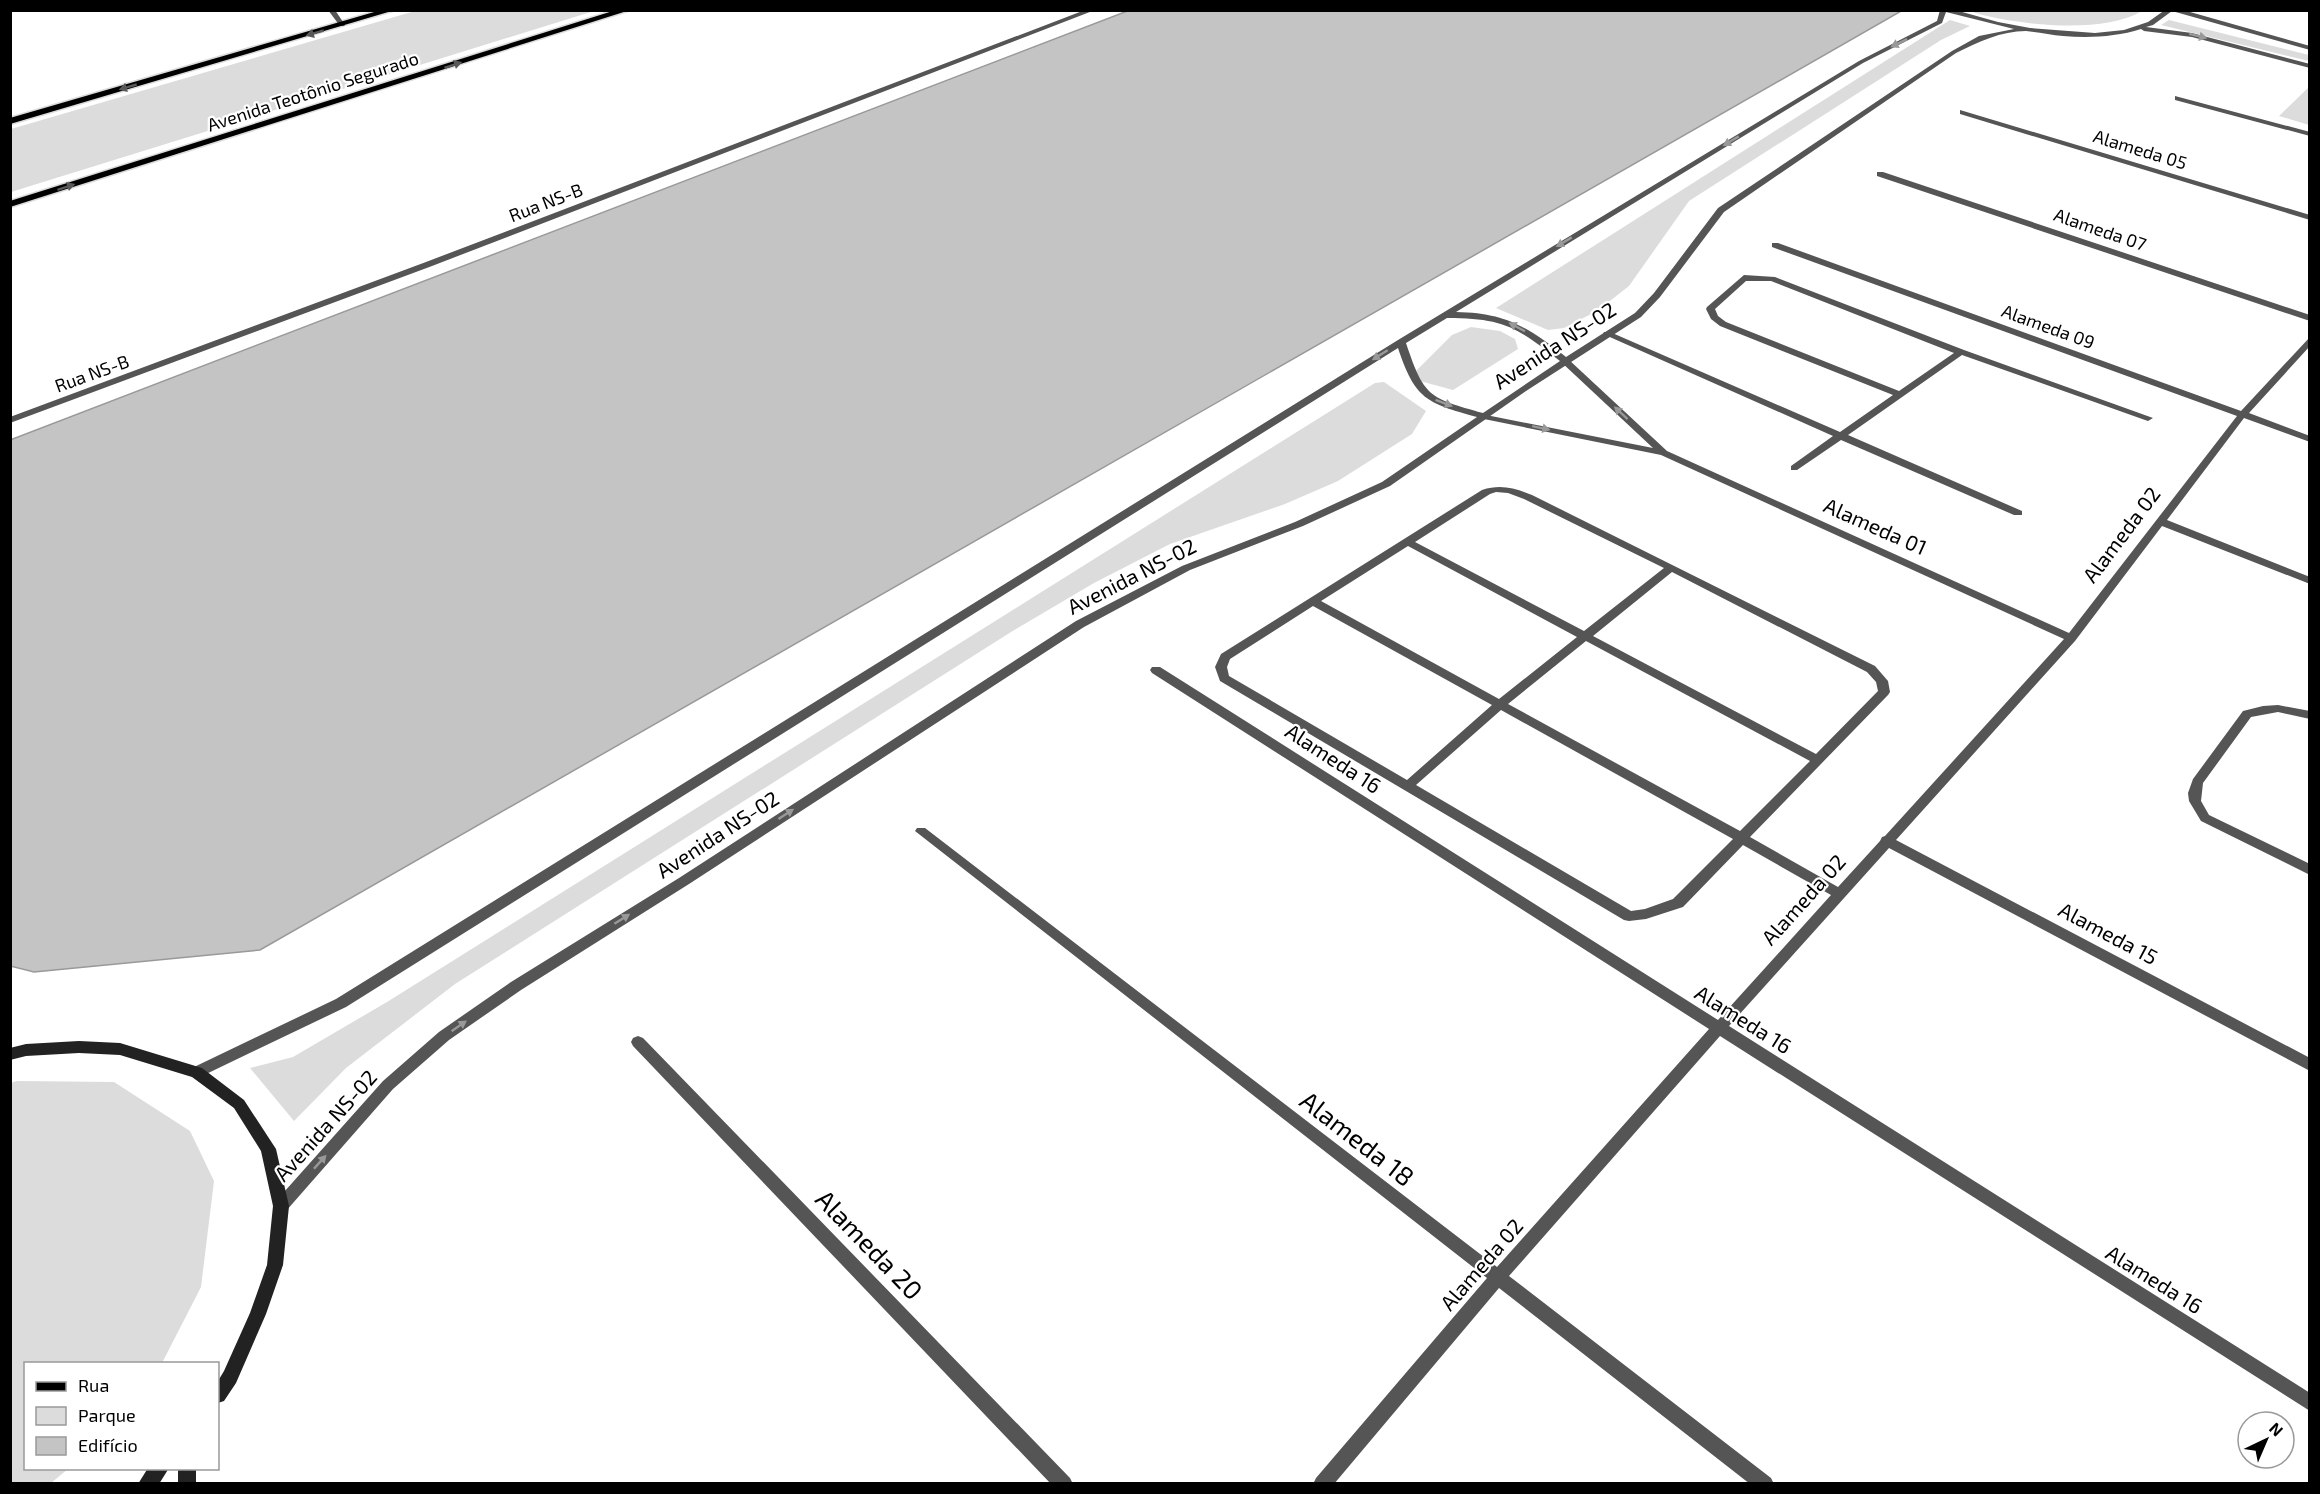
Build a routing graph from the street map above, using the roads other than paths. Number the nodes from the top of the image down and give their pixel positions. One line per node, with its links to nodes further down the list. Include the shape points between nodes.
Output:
1 (331, 10): 7 (street)
2 (391, 10): 7 (main road)
3 (626, 10): 17 (main road, Avenida Teotônio Segurado, one-way to 3)
4 (1092, 10): 31 (street, Rua NS-B)
5 (1945, 10): 9 (street); 20 (street, one-way to 20, via 1940,22 1861,62)
6 (2172, 10): 8 (street, via 2161,21); 10 (street)
7 (342, 25): 14 (main road, one-way to 14)
8 (2140, 29): 9 (street, via 2087,34); 11 (street, one-way to 11, via 2192,35)
9 (2022, 30): 22 (street, Avenida NS-02, via 1981,37 1954,52 1721,210 1657,295 1638,315)
10 (2310, 48)
11 (2310, 66)
12 (2178, 98): 15 (street)
13 (1963, 112): 18 (street, Alameda 05)
14 (10, 121)
15 (2310, 134)
16 (1880, 174): 21 (street, Alameda 07)
17 (10, 204)
18 (2310, 218)
19 (1775, 245): 28 (street, Alameda 09)
20 (1446, 314): 24 (street); 26 (street, Alameda 01, one-way to 20, via 1510,323 1490,317)
21 (2310, 318)
22 (1607, 334): 26 (street, Avenida NS-02); 32 (street)
23 (2310, 340): 28 (street, Alameda 02)
24 (1401, 342): 29 (street, Alameda 01, one-way to 29, via 1413,380 1424,394); 58 (street, one-way to 58, via 341,1003)
25 (1961, 352): 27 (street); 27 (street, via 1772,279 1744,278 1710,309 1723,324); 30 (street)
26 (1565, 361): 29 (street, Avenida NS-02); 34 (street, Alameda 01, one-way to 26)
27 (1899, 394): 32 (street)
28 (2242, 415): 33 (street, Alameda 09); 37 (street, Alameda 02)
29 (1484, 416): 34 (street, Alameda 01, one-way to 34); 59 (street, Avenida NS-02, one-way to 29, via 388,1085 444,1036 516,986 1080,624 1186,568 1299,524 1386,484)
30 (2148, 418)
31 (10, 420)
32 (1840, 438): 35 (street); 36 (street)
33 (2310, 439)
34 (1664, 453): 43 (street, Alameda 01)
35 (1794, 468)
36 (2018, 513)
37 (2159, 520): 40 (street); 43 (street, Alameda 02)
38 (1408, 542): 39 (street, via 1486,492 1502,489 1528,497); 41 (street); 42 (street)
39 (1671, 567): 42 (street); 47 (street, via 1871,669 1881,681 1884,692)
40 (2310, 581)
41 (1312, 601): 45 (street); 48 (street, via 1225,657 1221,667 1224,678)
42 (1587, 637): 45 (street); 47 (street)
43 (2071, 638): 51 (street, Alameda 02)
44 (1156, 670): 54 (street, Alameda 16)
45 (1500, 704): 48 (street); 50 (street)
46 (2310, 715): 52 (street, via 2277,707 2247,714 2197,782 2193,795 2205,818)
47 (1818, 760): 50 (street)
48 (1408, 786): 50 (street, via 1629,916 1678,903)
49 (921, 831): 60 (street, Alameda 18)
50 (1740, 837): 53 (street)
51 (1886, 840): 53 (street, Alameda 02); 57 (street, Alameda 15)
52 (2310, 870)
53 (1838, 893): 54 (street, Alameda 02)
54 (1718, 1029): 60 (street, Alameda 02); 62 (street, Alameda 16)
55 (638, 1042): 65 (street, Alameda 20)
56 (10, 1054): 58 (main road, via 79,1047 120,1049)
57 (2310, 1065)
58 (197, 1072): 59 (main road, via 240,1104 268,1149)
59 (280, 1206): 61 (main road, via 275,1265 258,1314)
60 (1497, 1278): 66 (street, Alameda 02); 67 (street, Alameda 18)
61 (219, 1394)
62 (2310, 1403)
63 (158, 1470): 64 (main road)
64 (147, 1484)
65 (1064, 1484)
66 (1322, 1484)
67 (1765, 1484)

